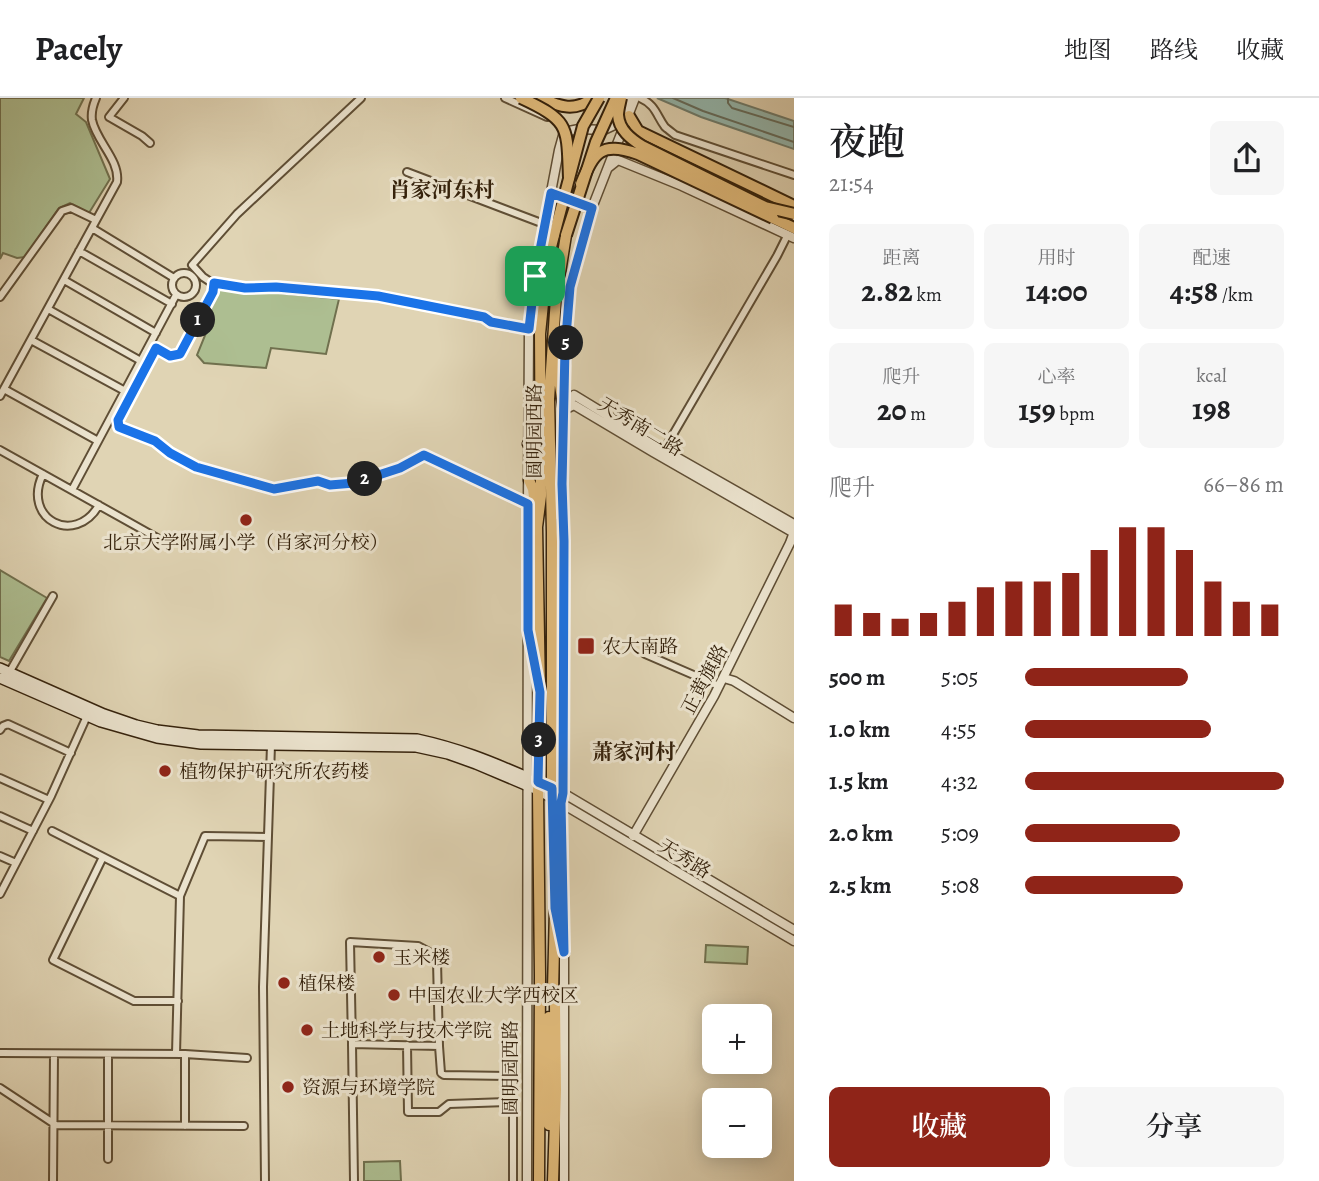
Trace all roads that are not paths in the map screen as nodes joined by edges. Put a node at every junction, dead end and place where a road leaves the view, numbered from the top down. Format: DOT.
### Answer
graph roads {
  1 [pos="96,98"];
  2 [pos="124,98"];
  3 [pos="361,98"];
  4 [pos="505,98"];
  5 [pos="521,98"];
  6 [pos="541,98"];
  7 [pos="593,98"];
  8 [pos="599,98"];
  9 [pos="618,98"];
  10 [pos="635,98"];
  11 [pos="629,116"];
  12 [pos="604,130"];
  13 [pos="564,132"];
  14 [pos="617,142"];
  15 [pos="150,143"];
  16 [pos="606,169"];
  17 [pos="407,172"];
  18 [pos="794,175"];
  19 [pos="569,178"];
  20 [pos="581,184"];
  21 [pos="551,193"];
  22 [pos="794,206"];
  23 [pos="592,208"];
  24 [pos="794,214"];
  25 [pos="773,218"];
  26 [pos="794,222"];
  27 [pos="94,224"];
  28 [pos="544,225"];
  29 [pos="792,234"];
  30 [pos="554,235"];
  31 [pos="566,235"];
  32 [pos="79,251"];
  33 [pos="192,265"];
  34 [pos="188,274"];
  35 [pos="174,278"];
  36 [pos="64,280"];
  37 [pos="214,283"];
  38 [pos="176,295"];
  39 [pos="0,297"];
  40 [pos="556,298"];
  41 [pos="172,304"];
  42 [pos="48,309"];
  43 [pos="529,329"];
  44 [pos="156,333"];
  45 [pos="31,340"];
  46 [pos="141,361"];
  47 [pos="540,372"];
  48 [pos="125,391"];
  49 [pos="2,393"];
  50 [pos="564,411"];
  51 [pos="98,441"];
  52 [pos="528,444"];
  53 [pos="0,450"];
  54 [pos="664,450"];
  55 [pos="43,474"];
  56 [pos="529,480"];
  57 [pos="562,484"];
  58 [pos="72,490"];
  59 [pos="528,504"];
  60 [pos="99,505"];
  61 [pos="794,524"];
  62 [pos="537,527"];
  63 [pos="552,532"];
  64 [pos="794,532"];
  65 [pos="161,540"];
  66 [pos="53,596"];
  67 [pos="528,630"];
  68 [pos="645,654"];
  69 [pos="5,671"];
  70 [pos="0,678"];
  71 [pos="721,682"];
  72 [pos="540,692"];
  73 [pos="87,716"];
  74 [pos="794,718"];
  75 [pos="0,730"];
  76 [pos="271,744"];
  77 [pos="71,753"];
  78 [pos="0,778"];
  79 [pos="533,784"];
  80 [pos="563,793"];
  81 [pos="555,796"];
  82 [pos="49,800"];
  83 [pos="0,816"];
  84 [pos="33,831"];
  85 [pos="52,831"];
  86 [pos="268,836"];
  87 [pos="633,836"];
  88 [pos="0,856"];
  89 [pos="103,857"];
  90 [pos="16,863"];
  91 [pos="0,894"];
  92 [pos="180,896"];
  93 [pos="555,908"];
  94 [pos="794,930"];
  95 [pos="794,941"];
  96 [pos="564,952"];
  97 [pos="178,1001"];
  98 [pos="352,1044"];
  99 [pos="407,1045"];
  100 [pos="439,1046"];
  101 [pos="0,1053"];
  102 [pos="54,1054"];
  103 [pos="108,1054"];
  104 [pos="176,1054"];
  105 [pos="185,1054"];
  106 [pos="247,1058"];
  107 [pos="0,1088"];
  108 [pos="510,1089"];
  109 [pos="527,1089"];
  110 [pos="53,1124"];
  111 [pos="108,1125"];
  112 [pos="185,1126"];
  113 [pos="244,1126"];
  114 [pos="108,1159"];
  115 [pos="53,1181"];
  116 [pos="265,1181"];
  117 [pos="354,1181"];
  118 [pos="513,1181"];
  119 [pos="527,1181"];
  120 [pos="539,1181"];
  121 [pos="553,1181"];
  122 [pos="564,1181"];
  1 -- 27 [label="street"];
  2 -- 15 [label="street"];
  3 -- 33 [label="street"];
  4 -- 13 [label="street"];
  5 -- 19 [label="highway, bridge"];
  6 -- 7 [label="highway"];
  8 -- 19 [label="highway, 圆明园西路, bridge"];
  9 -- 20 [label="highway, 圆明园西路, bridge"];
  9 -- 24 [label="highway, bridge"];
  10 -- 11 [label="street, 圆明园西路"];
  10 -- 12 [label="street"];
  10 -- 18 [label="street"];
  11 -- 14 [label="street, 圆明园西路"];
  11 -- 22 [label="highway"];
  12 -- 13 [label="street"];
  12 -- 14 [label="street"];
  13 -- 21 [label="street, 圆明园西路"];
  14 -- 16 [label="street, 圆明园西路"];
  16 -- 23 [label="street, 圆明园西路"];
  16 -- 29 [label="street"];
  17 -- 28 [label="street"];
  19 -- 30 [label="highway, 圆明园西路, bridge"];
  20 -- 25 [label="highway, bridge"];
  20 -- 31 [label="highway, 圆明园西路, bridge"];
  21 -- 23 [label="street"];
  21 -- 28 [label="street, 圆明园西路"];
  23 -- 50 [label="street, 圆明园西路"];
  25 -- 26 [label="highway"];
  25 -- 29 [label="highway"];
  27 -- 32 [label="street"];
  27 -- 35 [label="street"];
  27 -- 39 [label="street"];
  28 -- 43 [label="street, 圆明园西路"];
  29 -- 54 [label="street"];
  30 -- 47 [label="main road, 圆明园西路"];
  31 -- 40 [label="main road, 圆明园西路"];
  32 -- 36 [label="street"];
  32 -- 41 [label="street"];
  33 -- 34 [label="street"];
  33 -- 37 [label="street"];
  34 -- 35 [label="street"];
  34 -- 38 [label="street"];
  35 -- 38 [label="street"];
  36 -- 42 [label="street"];
  36 -- 44 [label="street"];
  37 -- 43 [label="street"];
  37 -- 59 [label="street"];
  38 -- 41 [label="street"];
  40 -- 50 [label="main road"];
  40 -- 63 [label="main road, 圆明园西路"];
  41 -- 44 [label="street"];
  42 -- 45 [label="street"];
  42 -- 46 [label="street"];
  43 -- 52 [label="street, 圆明园西路"];
  44 -- 46 [label="street"];
  45 -- 48 [label="street"];
  45 -- 49 [label="street"];
  46 -- 48 [label="street"];
  47 -- 52 [label="main road"];
  47 -- 62 [label="main road, 圆明园西路"];
  48 -- 51 [label="street"];
  49 -- 51 [label="street"];
  50 -- 54 [label="street, 天秀南二路"];
  50 -- 57 [label="street, 圆明园西路"];
  50 -- 64 [label="street, 天秀南二路"];
  51 -- 58 [label="street"];
  52 -- 56 [label="street, 圆明园西路"];
  53 -- 55 [label="street"];
  54 -- 61 [label="street, 天秀南二路"];
  55 -- 58 [label="street"];
  55 -- 60 [label="street"];
  56 -- 59 [label="street, 圆明园西路"];
  56 -- 62 [label="main road"];
  57 -- 63 [label="main road"];
  57 -- 80 [label="street, 圆明园西路"];
  58 -- 60 [label="street"];
  59 -- 67 [label="street, 圆明园西路"];
  60 -- 65 [label="street"];
  62 -- 72 [label="main road, 圆明园西路"];
  63 -- 81 [label="main road, 圆明园西路"];
  64 -- 71 [label="street, 正黄旗路"];
  66 -- 69 [label="street"];
  67 -- 72 [label="main road"];
  67 -- 79 [label="street, 圆明园西路"];
  68 -- 71 [label="street"];
  69 -- 79 [label="main road"];
  70 -- 73 [label="main road"];
  71 -- 74 [label="street"];
  71 -- 87 [label="street, 正黄旗路"];
  72 -- 79 [label="main road, 圆明园西路"];
  73 -- 76 [label="main road"];
  73 -- 77 [label="street"];
  75 -- 77 [label="street"];
  76 -- 79 [label="main road"];
  76 -- 86 [label="street"];
  77 -- 82 [label="street"];
  78 -- 82 [label="street"];
  79 -- 81 [label="street"];
  79 -- 109 [label="street, 圆明园西路"];
  79 -- 120 [label="main road, 圆明园西路"];
  80 -- 81 [label="street, 天秀路"];
  80 -- 87 [label="street, 天秀路"];
  81 -- 93 [label="main road, 圆明园西路"];
  81 -- 95 [label="street, 天秀路"];
  81 -- 96 [label="street, 圆明园西路"];
  82 -- 84 [label="street"];
  83 -- 84 [label="street"];
  84 -- 90 [label="street"];
  85 -- 89 [label="street"];
  86 -- 92 [label="street"];
  86 -- 116 [label="street"];
  87 -- 94 [label="street, 天秀路"];
  88 -- 90 [label="street"];
  89 -- 92 [label="street"];
  89 -- 97 [label="street"];
  90 -- 91 [label="street"];
  92 -- 97 [label="street"];
  93 -- 96 [label="main road"];
  93 -- 121 [label="main road, 圆明园西路"];
  96 -- 122 [label="street, 圆明园西路"];
  97 -- 104 [label="street"];
  98 -- 99 [label="street"];
  98 -- 100 [label="street"];
  98 -- 117 [label="street"];
  99 -- 100 [label="street"];
  99 -- 108 [label="street"];
  100 -- 108 [label="street"];
  101 -- 102 [label="street"];
  102 -- 103 [label="street"];
  102 -- 110 [label="street"];
  103 -- 104 [label="street"];
  103 -- 111 [label="street"];
  104 -- 105 [label="street"];
  105 -- 106 [label="street"];
  105 -- 112 [label="street"];
  107 -- 110 [label="street"];
  108 -- 109 [label="street"];
  108 -- 118 [label="street"];
  109 -- 119 [label="street, 圆明园西路"];
  110 -- 111 [label="street"];
  110 -- 115 [label="street"];
  111 -- 112 [label="street"];
  111 -- 114 [label="street"];
  112 -- 113 [label="street"];
}
